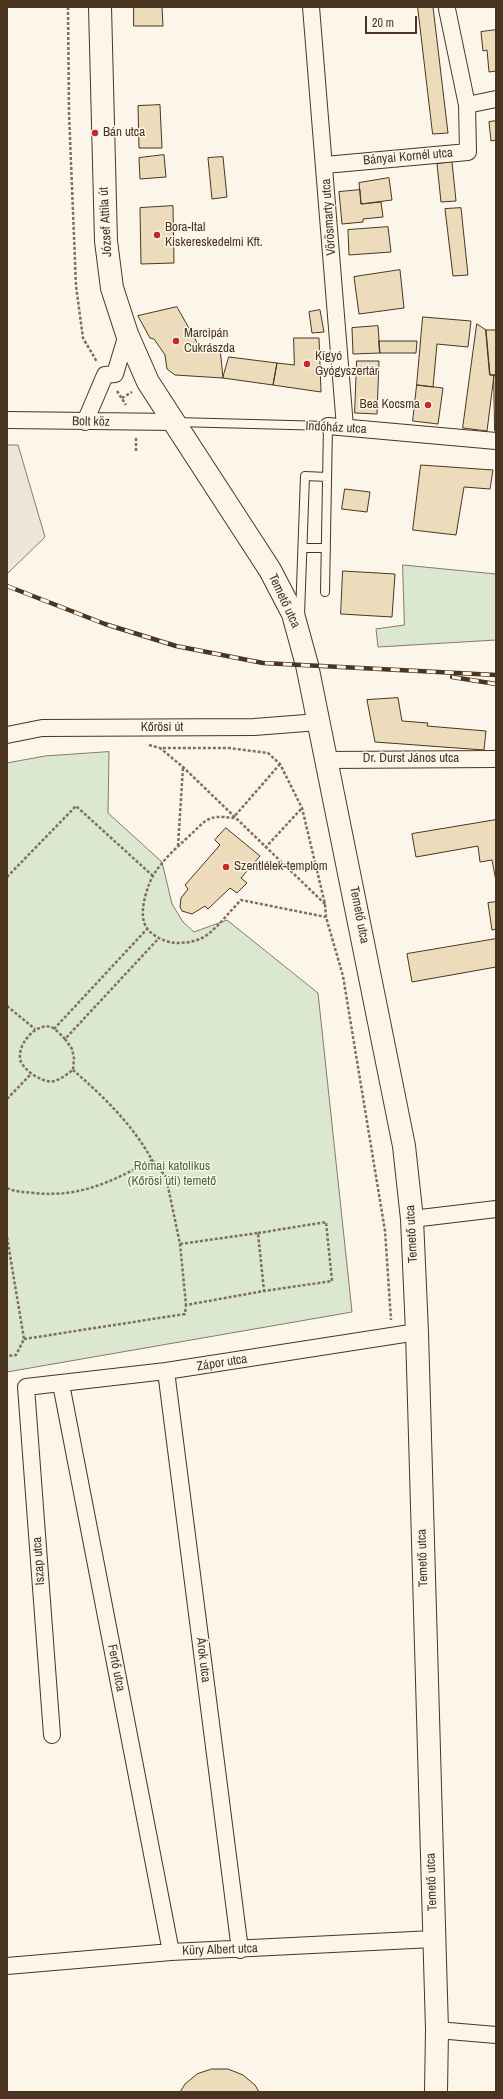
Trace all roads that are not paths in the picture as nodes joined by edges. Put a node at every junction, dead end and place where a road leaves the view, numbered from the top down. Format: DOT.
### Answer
graph roads {
  1 [pos="100,7"];
  2 [pos="311,7"];
  3 [pos="448,9"];
  4 [pos="496,99"];
  5 [pos="467,105"];
  6 [pos="325,165"];
  7 [pos="127,334"];
  8 [pos="7,420"];
  9 [pos="85,422"];
  10 [pos="175,422"];
  11 [pos="328,426"];
  12 [pos="345,427"];
  13 [pos="496,441"];
  14 [pos="327,477"];
  15 [pos="303,548"];
  16 [pos="326,548"];
  17 [pos="325,592"];
  18 [pos="299,632"];
  19 [pos="318,722"];
  20 [pos="7,735"];
  21 [pos="496,759"];
  22 [pos="327,760"];
  23 [pos="496,1209"];
  24 [pos="412,1219"];
  25 [pos="417,1332"];
  26 [pos="166,1371"];
  27 [pos="61,1384"];
  28 [pos="26,1387"];
  29 [pos="52,1735"];
  30 [pos="434,1939"];
  31 [pos="240,1950"];
  32 [pos="171,1952"];
  33 [pos="7,1966"];
  34 [pos="437,2030"];
  35 [pos="496,2035"];
  36 [pos="436,2092"];
  1 -- 7 [label="main road, József Attila út"];
  2 -- 6 [label="street, Vörösmarty utca"];
  3 -- 5 [label="street, Bányai Kornél utca"];
  4 -- 5 [label="street"];
  5 -- 6 [label="street, Bányai Kornél utca"];
  6 -- 12 [label="street, Vörösmarty utca"];
  7 -- 9 [label="street"];
  7 -- 10 [label="main road, József Attila út"];
  8 -- 9 [label="street, Bolt köz"];
  9 -- 10 [label="street, Bolt köz"];
  10 -- 11 [label="lane, Indóház utca"];
  10 -- 18 [label="main road, Temető utca"];
  11 -- 12 [label="street, Indóház utca"];
  11 -- 14 [label="lane"];
  12 -- 13 [label="street, Indóház utca"];
  14 -- 15 [label="lane"];
  14 -- 16 [label="lane"];
  15 -- 16 [label="lane"];
  15 -- 18 [label="lane"];
  16 -- 17 [label="lane"];
  18 -- 19 [label="main road, Temető utca"];
  19 -- 20 [label="street, Kőrösi út"];
  19 -- 22 [label="main road, Temető utca"];
  21 -- 22 [label="street, Dr. Durst János utca"];
  22 -- 24 [label="main road, Temető utca"];
  23 -- 24 [label="street"];
  24 -- 25 [label="main road, Temető utca"];
  25 -- 26 [label="street, Zápor utca"];
  25 -- 30 [label="main road, Temető utca"];
  26 -- 27 [label="street, Zápor utca"];
  26 -- 31 [label="street, Árok utca"];
  27 -- 28 [label="street, Zápor utca"];
  27 -- 32 [label="street, Fertő utca"];
  28 -- 29 [label="street, Iszap utca"];
  30 -- 31 [label="street, Küry Albert utca"];
  30 -- 34 [label="main road, Temető utca"];
  31 -- 32 [label="street, Küry Albert utca"];
  32 -- 33 [label="street, Küry Albert utca"];
  34 -- 35 [label="street"];
  34 -- 36 [label="main road, Temető utca"];
}
